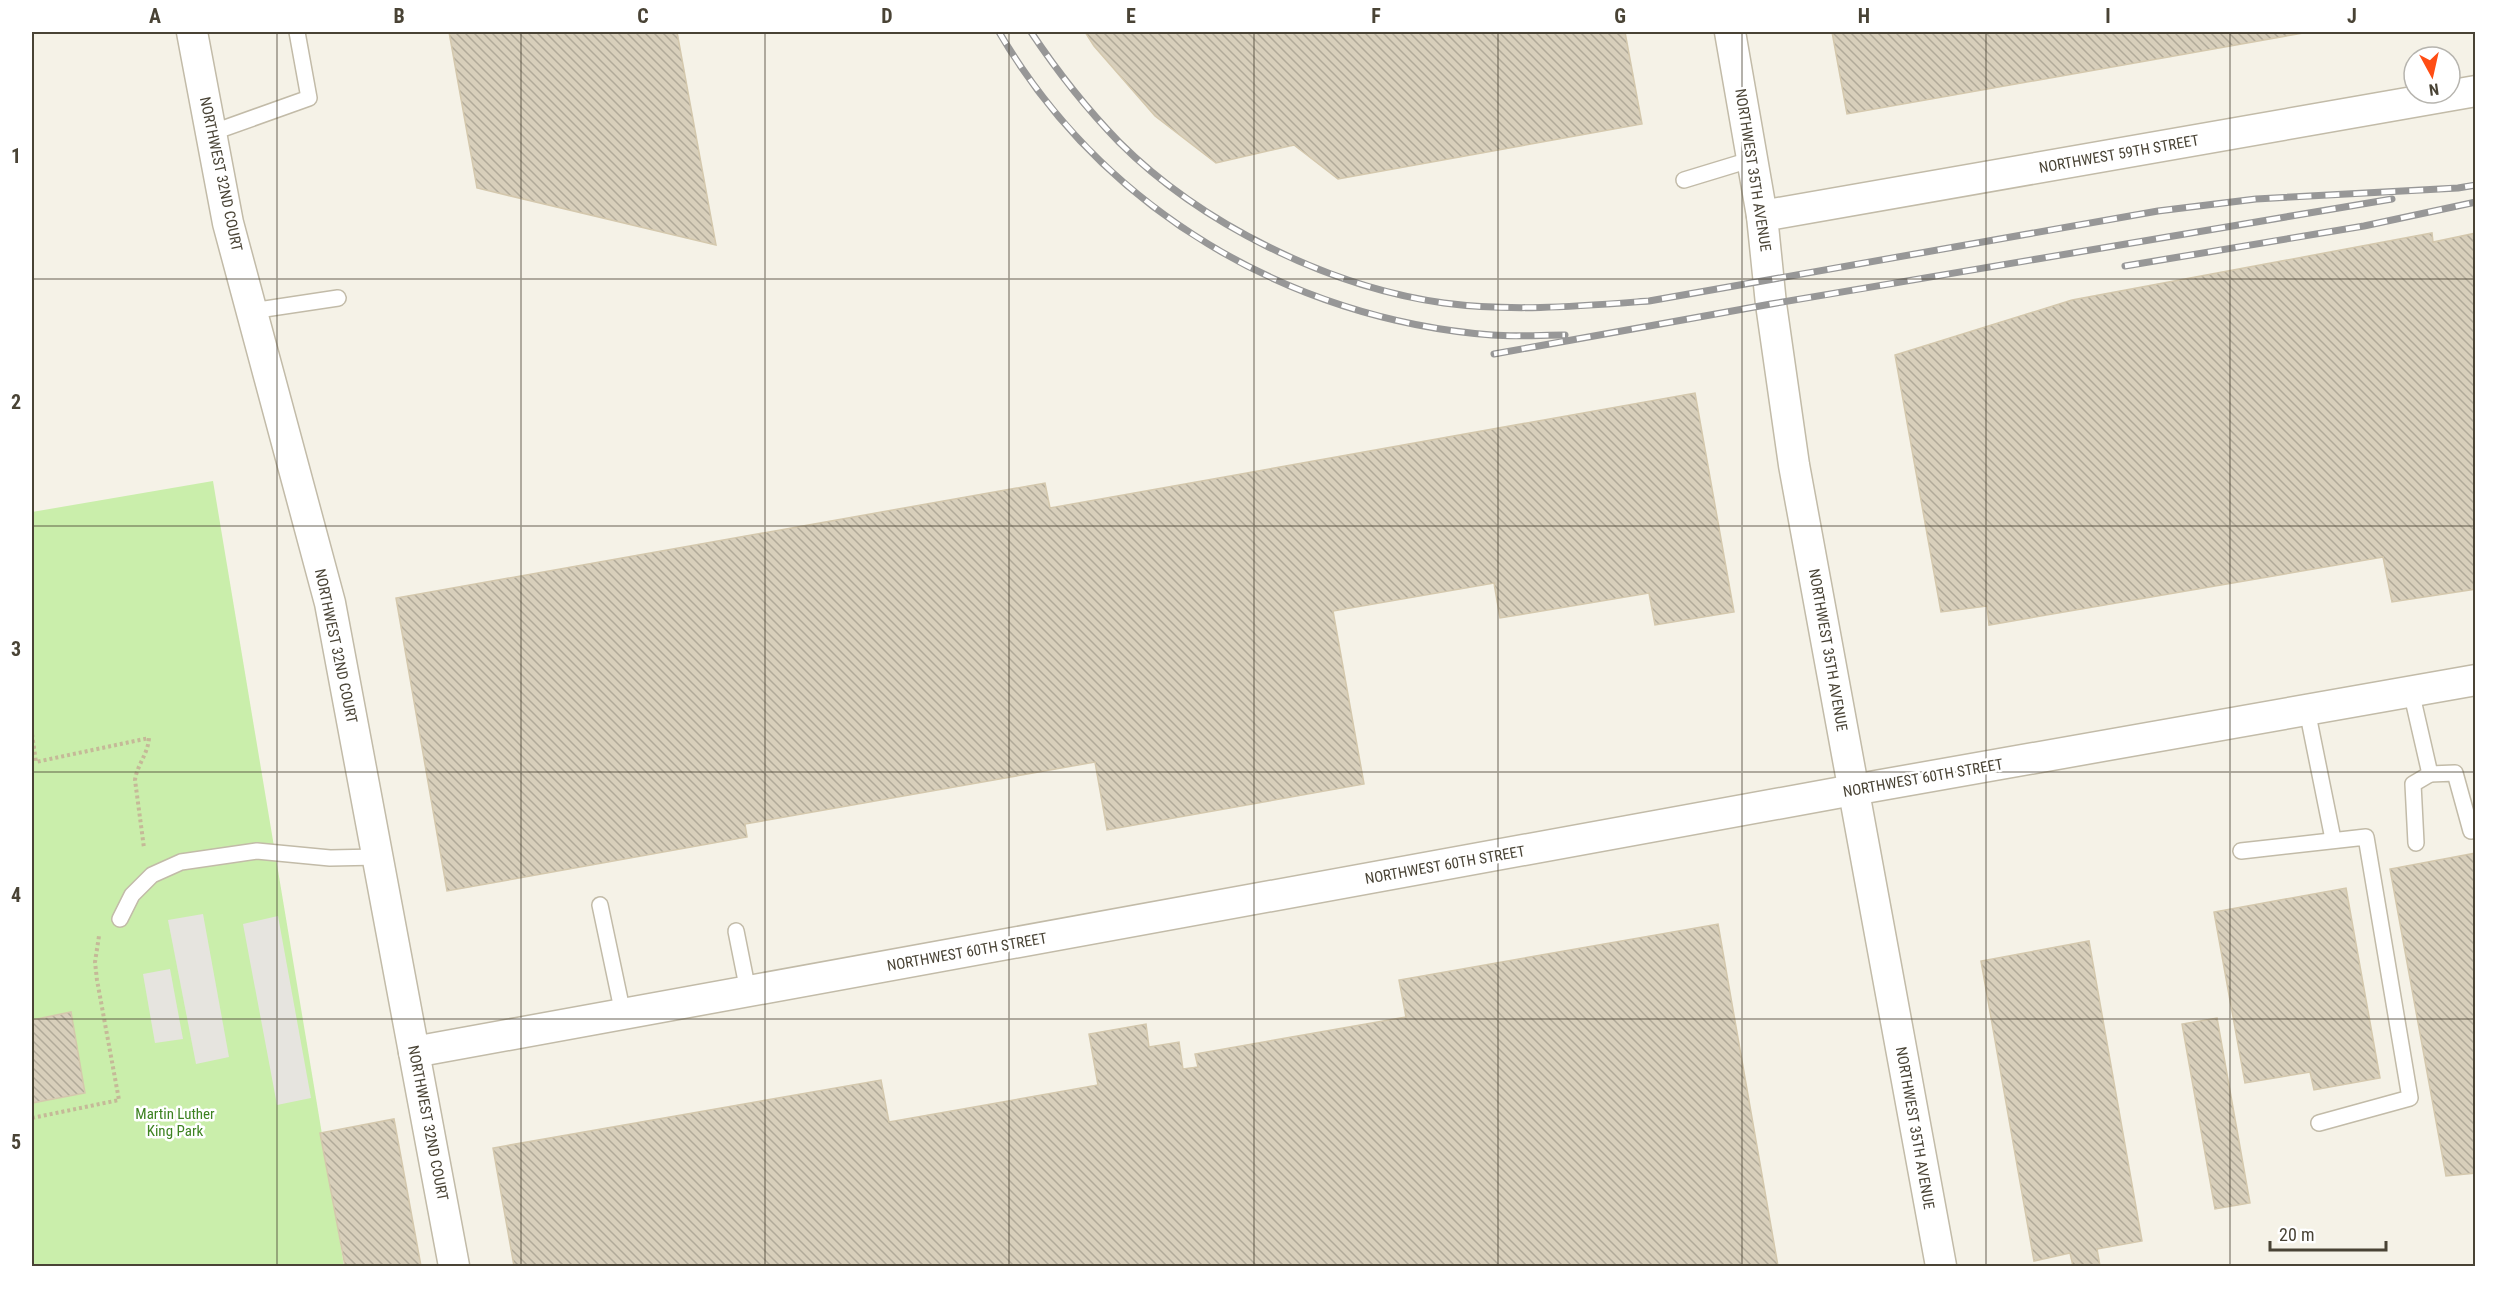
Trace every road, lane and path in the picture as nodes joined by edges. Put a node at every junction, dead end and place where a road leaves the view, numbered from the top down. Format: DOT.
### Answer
graph roads {
  1 [pos="192,32"];
  2 [pos="297,32"];
  3 [pos="1730,32"];
  4 [pos="2475,91"];
  5 [pos="211,134"];
  6 [pos="1753,159"];
  7 [pos="1684,180"];
  8 [pos="1762,216"];
  9 [pos="338,298"];
  10 [pos="252,311"];
  11 [pos="2475,680"];
  12 [pos="2411,691"];
  13 [pos="2307,710"];
  14 [pos="2430,774"];
  15 [pos="1853,790"];
  16 [pos="2471,831"];
  17 [pos="2333,839"];
  18 [pos="2416,843"];
  19 [pos="2241,851"];
  20 [pos="378,857"];
  21 [pos="600,905"];
  22 [pos="120,918"];
  23 [pos="736,931"];
  24 [pos="748,991"];
  25 [pos="623,1014"];
  26 [pos="414,1052"];
  27 [pos="2319,1123"];
  28 [pos="454,1266"];
  29 [pos="1941,1266"];
  1 -- 5 [label="street, NORTHWEST 32ND COURT"];
  2 -- 5 [label="lane"];
  3 -- 6 [label="street, NORTHWEST 35TH AVENUE"];
  4 -- 8 [label="street, NORTHWEST 59TH STREET"];
  5 -- 10 [label="street, NORTHWEST 32ND COURT"];
  6 -- 7 [label="lane"];
  6 -- 8 [label="street, NORTHWEST 35TH AVENUE"];
  8 -- 15 [label="street, NORTHWEST 35TH AVENUE"];
  9 -- 10 [label="lane"];
  10 -- 20 [label="street, NORTHWEST 32ND COURT"];
  11 -- 12 [label="street, NORTHWEST 60TH STREET"];
  12 -- 13 [label="street, NORTHWEST 60TH STREET"];
  12 -- 14 [label="lane"];
  13 -- 15 [label="street, NORTHWEST 60TH STREET"];
  13 -- 17 [label="lane"];
  14 -- 16 [label="lane"];
  14 -- 18 [label="lane"];
  15 -- 24 [label="street, NORTHWEST 60TH STREET"];
  15 -- 29 [label="street, NORTHWEST 35TH AVENUE"];
  17 -- 19 [label="lane"];
  17 -- 27 [label="lane"];
  20 -- 22 [label="lane"];
  20 -- 26 [label="street, NORTHWEST 32ND COURT"];
  21 -- 25 [label="lane"];
  23 -- 24 [label="lane"];
  24 -- 25 [label="street, NORTHWEST 60TH STREET"];
  25 -- 26 [label="street, NORTHWEST 60TH STREET"];
  26 -- 28 [label="street, NORTHWEST 32ND COURT"];
}
